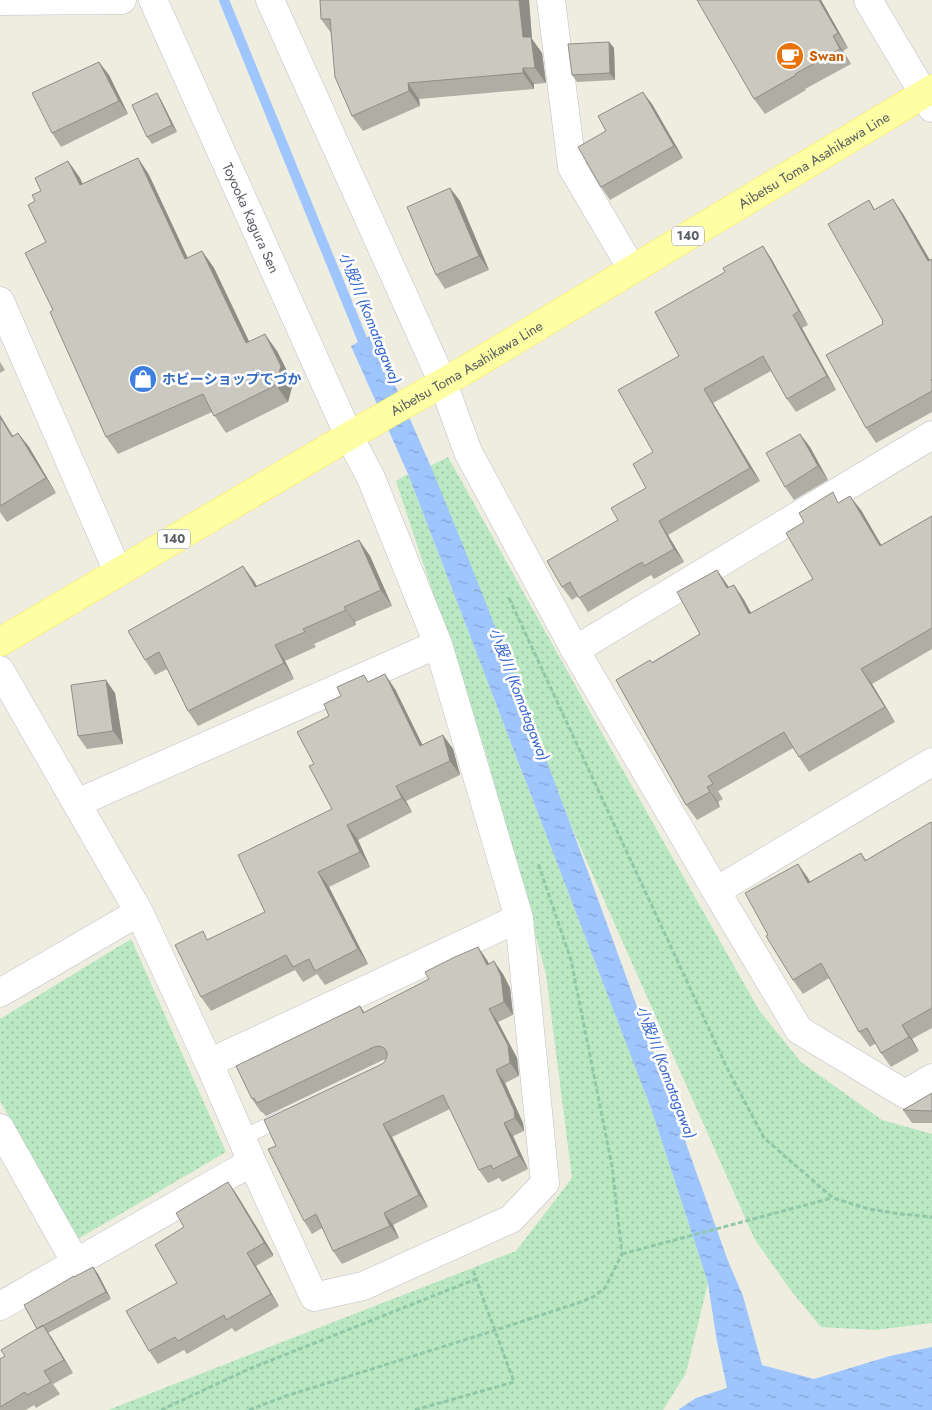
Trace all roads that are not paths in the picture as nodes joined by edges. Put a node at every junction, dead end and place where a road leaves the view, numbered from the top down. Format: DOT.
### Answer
graph roads {
  1 [pos="122,0"];
  2 [pos="154,0"];
  3 [pos="270,0"];
  4 [pos="551,0"];
  5 [pos="868,0"];
  6 [pos="0,1"];
  7 [pos="929,97"];
  8 [pos="632,270"];
  9 [pos="0,301"];
  10 [pos="433,389"];
  11 [pos="358,430"];
  12 [pos="932,436"];
  13 [pos="118,572"];
  14 [pos="0,642"];
  15 [pos="438,644"];
  16 [pos="575,650"];
  17 [pos="0,670"];
  18 [pos="932,762"];
  19 [pos="77,803"];
  20 [pos="716,891"];
  21 [pos="139,912"];
  22 [pos="519,918"];
  23 [pos="0,993"];
  24 [pos="209,1063"];
  25 [pos="932,1078"];
  26 [pos="302,1109"];
  27 [pos="0,1128"];
  28 [pos="247,1150"];
  29 [pos="76,1263"];
  30 [pos="0,1306"];
  1 -- 6 [label="street"];
  2 -- 11 [label="street, Toyooka Kagura Sen"];
  3 -- 10 [label="street"];
  4 -- 8 [label="street"];
  5 -- 7 [label="street"];
  7 -- 8 [label="main road, Aibetsu Toma Asahikawa Line / 140"];
  8 -- 10 [label="main road, Aibetsu Toma Asahikawa Line / 140"];
  9 -- 13 [label="street"];
  10 -- 11 [label="main road, Aibetsu Toma Asahikawa Line / 140"];
  10 -- 16 [label="street"];
  11 -- 13 [label="main road, Aibetsu Toma Asahikawa Line / 140"];
  11 -- 15 [label="street, Toyooka Kagura Sen"];
  12 -- 16 [label="street"];
  13 -- 14 [label="main road, Aibetsu Toma Asahikawa Line / 140"];
  15 -- 19 [label="street"];
  15 -- 22 [label="street, Toyooka Kagura Sen"];
  16 -- 20 [label="street"];
  17 -- 19 [label="street"];
  18 -- 20 [label="street"];
  19 -- 21 [label="street"];
  20 -- 25 [label="street"];
  21 -- 23 [label="street"];
  21 -- 24 [label="street"];
  22 -- 24 [label="street"];
  22 -- 28 [label="street, Toyooka Kagura Sen"];
  24 -- 28 [label="street"];
  26 -- 28 [label="lane"];
  27 -- 29 [label="street"];
  28 -- 29 [label="street"];
  29 -- 30 [label="street"];
}
